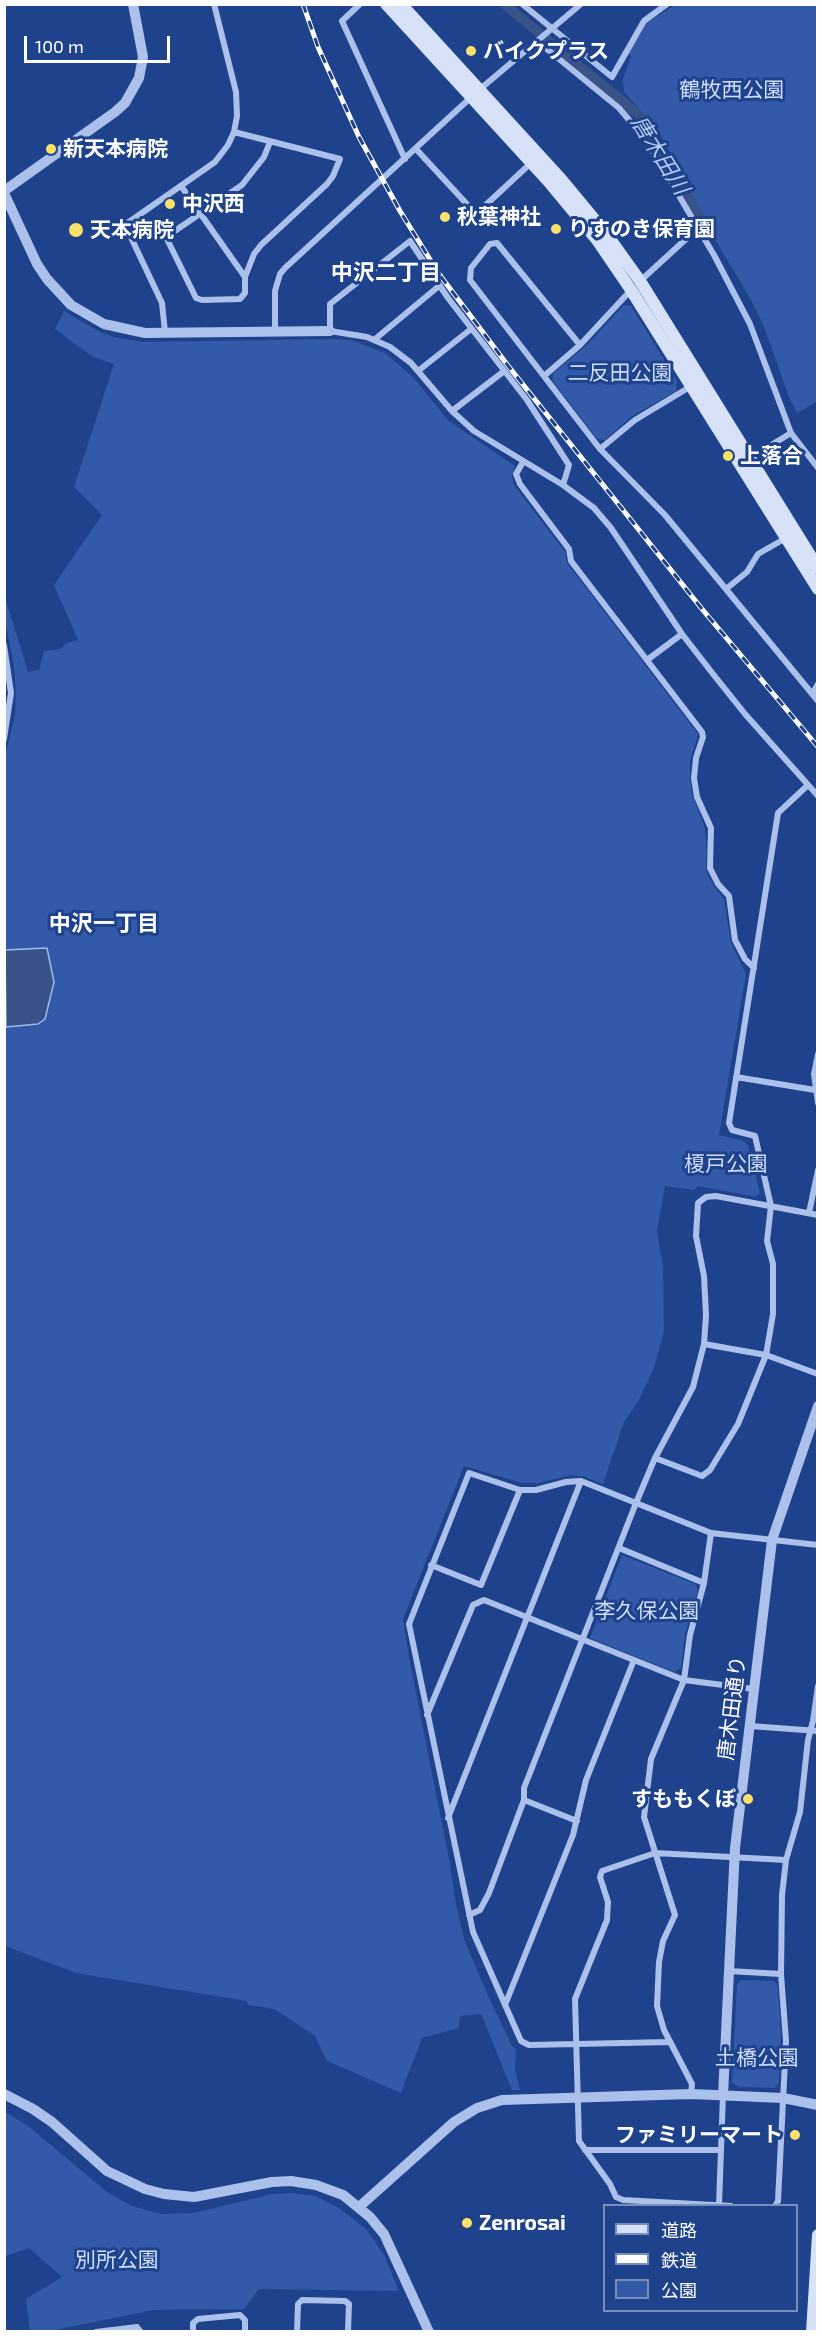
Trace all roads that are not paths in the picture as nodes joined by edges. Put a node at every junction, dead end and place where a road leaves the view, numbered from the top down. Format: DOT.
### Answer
graph roads {
  1 [pos="133,4"];
  2 [pos="214,4"];
  3 [pos="360,4"];
  4 [pos="386,4"];
  5 [pos="401,4"];
  6 [pos="522,4"];
  7 [pos="581,4"];
  8 [pos="667,4"];
  9 [pos="550,30"];
  10 [pos="538,40"];
  11 [pos="475,94"];
  12 [pos="234,132"];
  13 [pos="270,142"];
  14 [pos="416,149"];
  15 [pos="405,159"];
  16 [pos="531,163"];
  17 [pos="181,186"];
  18 [pos="4,192"];
  19 [pos="199,213"];
  20 [pos="698,228"];
  21 [pos="245,277"];
  22 [pos="439,286"];
  23 [pos="636,286"];
  24 [pos="471,329"];
  25 [pos="275,331"];
  26 [pos="330,331"];
  27 [pos="165,332"];
  28 [pos="374,340"];
  29 [pos="580,345"];
  30 [pos="418,371"];
  31 [pos="504,372"];
  32 [pos="544,376"];
  33 [pos="696,384"];
  34 [pos="452,411"];
  35 [pos="791,433"];
  36 [pos="600,449"];
  37 [pos="750,459"];
  38 [pos="523,462"];
  39 [pos="818,468"];
  40 [pos="563,485"];
  41 [pos="786,538"];
  42 [pos="818,568"];
  43 [pos="726,589"];
  44 [pos="818,589"];
  45 [pos="682,634"];
  46 [pos="4,645"];
  47 [pos="647,660"];
  48 [pos="818,684"];
  49 [pos="812,694"];
  50 [pos="818,701"];
  51 [pos="4,739"];
  52 [pos="808,785"];
  53 [pos="818,796"];
  54 [pos="754,968"];
  55 [pos="818,1054"];
  56 [pos="736,1077"];
  57 [pos="815,1090"];
  58 [pos="818,1103"];
  59 [pos="818,1170"];
  60 [pos="771,1206"];
  61 [pos="809,1213"];
  62 [pos="818,1215"];
  63 [pos="704,1344"];
  64 [pos="766,1355"];
  65 [pos="818,1374"];
  66 [pos="818,1406"];
  67 [pos="655,1458"];
  68 [pos="582,1481"];
  69 [pos="520,1490"];
  70 [pos="636,1503"];
  71 [pos="711,1533"];
  72 [pos="772,1540"];
  73 [pos="818,1545"];
  74 [pos="619,1548"];
  75 [pos="431,1565"];
  76 [pos="704,1583"];
  77 [pos="527,1616"];
  78 [pos="583,1639"];
  79 [pos="634,1660"];
  80 [pos="684,1680"];
  81 [pos="818,1686"];
  82 [pos="754,1689"];
  83 [pos="426,1715"];
  84 [pos="750,1726"];
  85 [pos="814,1731"];
  86 [pos="525,1800"];
  87 [pos="448,1819"];
  88 [pos="577,1821"];
  89 [pos="655,1853"];
  90 [pos="735,1858"];
  91 [pos="786,1860"];
  92 [pos="469,1915"];
  93 [pos="729,1971"];
  94 [pos="781,1974"];
  95 [pos="504,2006"];
  96 [pos="670,2042"];
  97 [pos="576,2044"];
  98 [pos="4,2094"];
  99 [pos="692,2094"];
  100 [pos="723,2095"];
  101 [pos="578,2096"];
  102 [pos="783,2098"];
  103 [pos="818,2105"];
  104 [pos="585,2150"];
  105 [pos="720,2150"];
  106 [pos="699,2204"];
  107 [pos="719,2204"];
  108 [pos="776,2204"];
  109 [pos="359,2207"];
  110 [pos="818,2235"];
  111 [pos="96,2331"];
  112 [pos="141,2331"];
  113 [pos="193,2331"];
  114 [pos="245,2331"];
  115 [pos="297,2331"];
  116 [pos="348,2331"];
  117 [pos="429,2331"];
  118 [pos="812,2331"];
  1 -- 18 [label="street"];
  2 -- 12 [label="street"];
  3 -- 15 [label="street"];
  4 -- 11 [label="main road"];
  5 -- 11 [label="main road"];
  6 -- 9 [label="street"];
  7 -- 9 [label="street"];
  8 -- 9 [label="street"];
  9 -- 10 [label="street"];
  10 -- 11 [label="street"];
  10 -- 20 [label="street"];
  11 -- 14 [label="street"];
  11 -- 16 [label="main road"];
  11 -- 23 [label="main road"];
  12 -- 13 [label="street"];
  12 -- 17 [label="street"];
  13 -- 19 [label="street"];
  13 -- 21 [label="street"];
  14 -- 15 [label="street"];
  14 -- 16 [label="street"];
  15 -- 25 [label="street"];
  16 -- 23 [label="main road"];
  17 -- 19 [label="street"];
  17 -- 27 [label="street"];
  18 -- 27 [label="street"];
  19 -- 21 [label="street"];
  19 -- 21 [label="street"];
  20 -- 23 [label="street"];
  20 -- 35 [label="street"];
  22 -- 24 [label="street"];
  22 -- 26 [label="street"];
  22 -- 28 [label="street"];
  23 -- 29 [label="street"];
  23 -- 33 [label="main road"];
  24 -- 30 [label="street"];
  24 -- 31 [label="street"];
  25 -- 26 [label="street"];
  25 -- 27 [label="street"];
  26 -- 28 [label="street"];
  28 -- 30 [label="street"];
  29 -- 32 [label="street"];
  29 -- 32 [label="street"];
  30 -- 34 [label="street"];
  31 -- 34 [label="street"];
  31 -- 40 [label="street"];
  32 -- 36 [label="street"];
  33 -- 36 [label="street"];
  33 -- 37 [label="main road"];
  33 -- 41 [label="main road"];
  34 -- 38 [label="street"];
  35 -- 37 [label="street"];
  35 -- 39 [label="street"];
  36 -- 43 [label="street"];
  37 -- 42 [label="main road"];
  38 -- 40 [label="street"];
  38 -- 47 [label="street"];
  40 -- 45 [label="street"];
  41 -- 43 [label="street"];
  41 -- 44 [label="main road"];
  43 -- 49 [label="street"];
  45 -- 47 [label="street"];
  45 -- 52 [label="street"];
  46 -- 51 [label="street"];
  47 -- 54 [label="street"];
  48 -- 49 [label="street"];
  49 -- 50 [label="street"];
  52 -- 53 [label="street"];
  52 -- 54 [label="street"];
  54 -- 56 [label="street"];
  55 -- 57 [label="street"];
  56 -- 57 [label="street"];
  56 -- 60 [label="street"];
  57 -- 58 [label="street"];
  59 -- 61 [label="street"];
  60 -- 61 [label="street"];
  60 -- 63 [label="street"];
  60 -- 64 [label="street"];
  61 -- 62 [label="street"];
  63 -- 64 [label="street"];
  63 -- 67 [label="street"];
  64 -- 65 [label="street"];
  64 -- 67 [label="street"];
  66 -- 72 [label="street, 唐木田通り"];
  67 -- 70 [label="street"];
  68 -- 69 [label="street"];
  68 -- 70 [label="street"];
  68 -- 77 [label="street"];
  69 -- 75 [label="street"];
  69 -- 75 [label="street"];
  70 -- 71 [label="street"];
  70 -- 74 [label="street"];
  71 -- 72 [label="street"];
  71 -- 76 [label="street"];
  72 -- 73 [label="street"];
  72 -- 82 [label="street, 唐木田通り"];
  74 -- 76 [label="street"];
  74 -- 78 [label="street"];
  75 -- 83 [label="street"];
  76 -- 80 [label="street"];
  77 -- 78 [label="street"];
  77 -- 83 [label="street"];
  77 -- 87 [label="street"];
  78 -- 79 [label="street"];
  78 -- 86 [label="street"];
  79 -- 80 [label="street"];
  79 -- 88 [label="street"];
  80 -- 82 [label="street"];
  80 -- 89 [label="street"];
  81 -- 85 [label="street"];
  82 -- 84 [label="street, 唐木田通り"];
  83 -- 87 [label="street"];
  84 -- 85 [label="street"];
  84 -- 90 [label="street, 唐木田通り"];
  85 -- 91 [label="street"];
  86 -- 88 [label="street"];
  86 -- 92 [label="street"];
  87 -- 92 [label="street"];
  88 -- 95 [label="street"];
  89 -- 90 [label="street"];
  89 -- 96 [label="street"];
  89 -- 97 [label="street"];
  90 -- 91 [label="street"];
  90 -- 93 [label="street, 唐木田通り"];
  91 -- 94 [label="street"];
  92 -- 95 [label="street"];
  93 -- 94 [label="street"];
  93 -- 100 [label="street, 唐木田通り"];
  94 -- 102 [label="street"];
  95 -- 97 [label="street"];
  96 -- 97 [label="street"];
  96 -- 99 [label="street"];
  97 -- 101 [label="street"];
  98 -- 109 [label="street"];
  99 -- 100 [label="street"];
  99 -- 101 [label="street"];
  100 -- 102 [label="street"];
  100 -- 105 [label="street"];
  101 -- 104 [label="street"];
  101 -- 109 [label="street"];
  102 -- 103 [label="street"];
  102 -- 108 [label="street"];
  104 -- 105 [label="street"];
  104 -- 106 [label="street"];
  105 -- 107 [label="street"];
  109 -- 117 [label="street"];
  110 -- 118 [label="main road"];
  111 -- 112 [label="street"];
  113 -- 114 [label="street"];
  115 -- 116 [label="street"];
}
